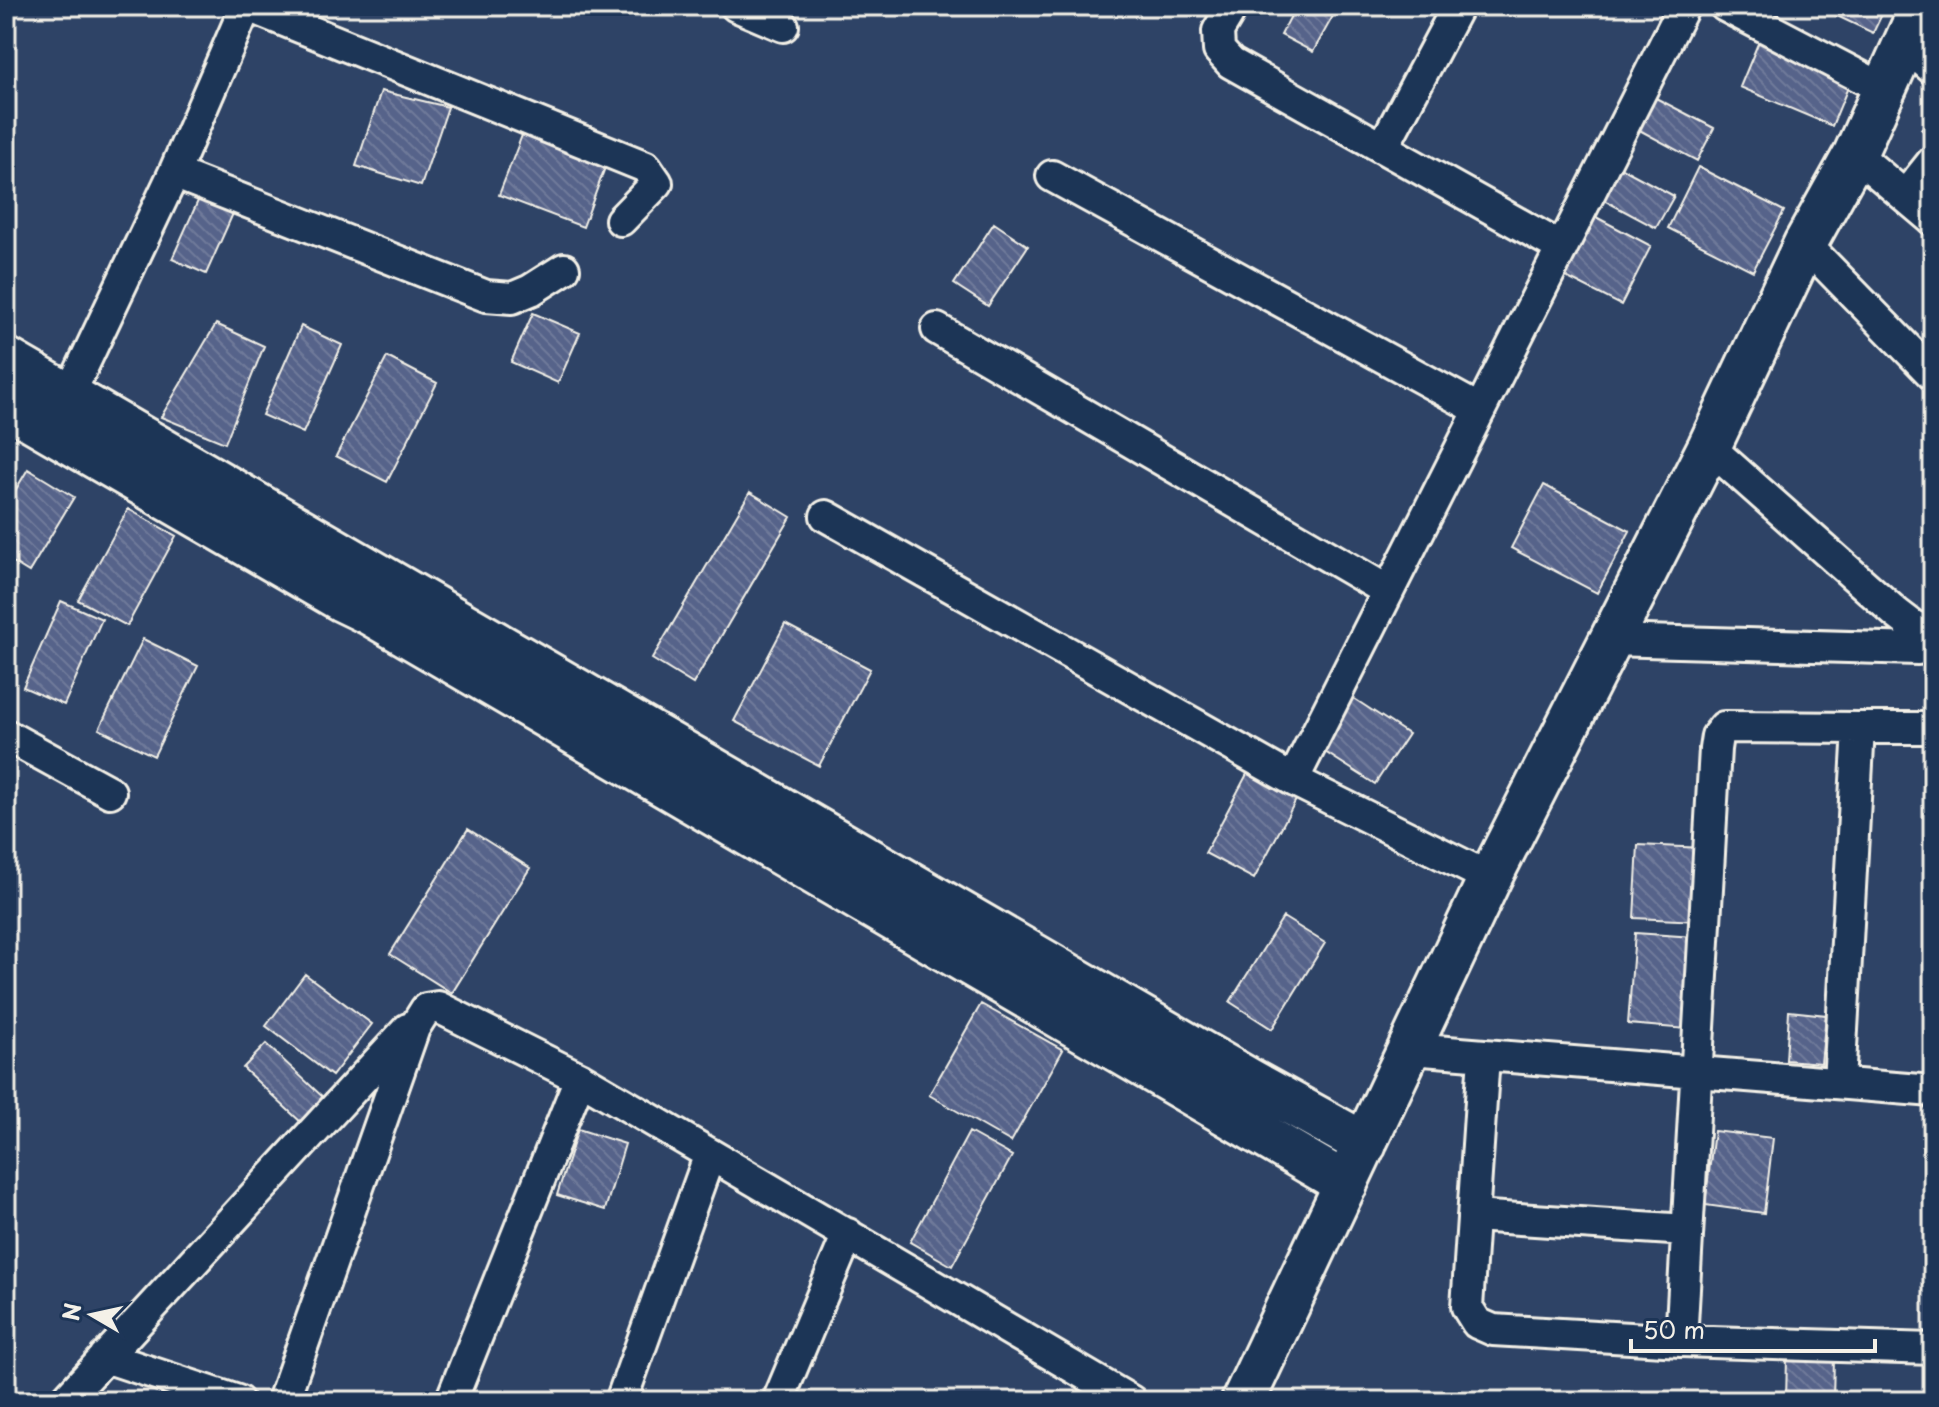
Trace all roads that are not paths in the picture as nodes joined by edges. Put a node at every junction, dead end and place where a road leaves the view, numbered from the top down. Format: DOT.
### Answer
graph roads {
  1 [pos="247,6"];
  2 [pos="736,6"];
  3 [pos="1233,6"];
  4 [pos="1458,6"];
  5 [pos="1684,6"];
  6 [pos="1725,6"];
  7 [pos="1922,6"];
  8 [pos="783,26"];
  9 [pos="1919,56"];
  10 [pos="1884,89"];
  11 [pos="1383,147"];
  12 [pos="1855,154"];
  13 [pos="1933,161"];
  14 [pos="174,173"];
  15 [pos="1052,176"];
  16 [pos="1905,196"];
  17 [pos="621,220"];
  18 [pos="1933,220"];
  19 [pos="1805,244"];
  20 [pos="1562,248"];
  21 [pos="564,269"];
  22 [pos="937,329"];
  23 [pos="6,359"];
  24 [pos="1933,375"];
  25 [pos="69,395"];
  26 [pos="6,405"];
  27 [pos="1480,410"];
  28 [pos="1709,447"];
  29 [pos="826,516"];
  30 [pos="369,591"];
  31 [pos="1388,591"];
  32 [pos="1933,634"];
  33 [pos="1611,640"];
  34 [pos="1933,641"];
  35 [pos="1859,728"];
  36 [pos="1933,728"];
  37 [pos="6,735"];
  38 [pos="1293,780"];
  39 [pos="110,792"];
  40 [pos="1490,878"];
  41 [pos="420,1016"];
  42 [pos="1411,1049"];
  43 [pos="1484,1056"];
  44 [pos="1697,1073"];
  45 [pos="580,1078"];
  46 [pos="1839,1083"];
  47 [pos="1933,1091"];
  48 [pos="1365,1144"];
  49 [pos="710,1154"];
  50 [pos="1346,1184"];
  51 [pos="1473,1216"];
  52 [pos="1687,1230"];
  53 [pos="848,1234"];
  54 [pos="1681,1341"];
  55 [pos="1933,1349"];
  56 [pos="105,1357"];
  57 [pos="65,1401"];
  58 [pos="238,1401"];
  59 [pos="283,1401"];
  60 [pos="451,1401"];
  61 [pos="621,1401"];
  62 [pos="778,1401"];
  63 [pos="1131,1401"];
  64 [pos="1243,1401"];
  1 -- 14 [label="street"];
  1 -- 17 [label="street"];
  2 -- 8 [label="street"];
  3 -- 11 [label="street"];
  4 -- 11 [label="street"];
  5 -- 20 [label="street"];
  6 -- 10 [label="street"];
  7 -- 9 [label="street"];
  9 -- 10 [label="street"];
  10 -- 12 [label="street"];
  11 -- 20 [label="street"];
  12 -- 16 [label="street"];
  12 -- 19 [label="street"];
  13 -- 16 [label="street"];
  14 -- 21 [label="street"];
  14 -- 25 [label="street"];
  15 -- 27 [label="street"];
  16 -- 18 [label="street"];
  19 -- 24 [label="street"];
  19 -- 28 [label="street"];
  20 -- 27 [label="street"];
  22 -- 31 [label="street"];
  23 -- 25 [label="street"];
  25 -- 30 [label="street"];
  26 -- 30 [label="street"];
  27 -- 31 [label="street"];
  28 -- 32 [label="street"];
  28 -- 33 [label="street"];
  29 -- 38 [label="street"];
  30 -- 48 [label="street"];
  30 -- 50 [label="street"];
  31 -- 38 [label="street"];
  33 -- 34 [label="street"];
  33 -- 40 [label="street"];
  35 -- 36 [label="street"];
  35 -- 44 [label="street"];
  35 -- 46 [label="street"];
  37 -- 39 [label="street"];
  38 -- 40 [label="street"];
  40 -- 42 [label="street"];
  41 -- 45 [label="street"];
  41 -- 56 [label="street"];
  41 -- 59 [label="street"];
  42 -- 43 [label="street"];
  42 -- 48 [label="street"];
  43 -- 44 [label="street"];
  43 -- 51 [label="street"];
  44 -- 46 [label="street"];
  44 -- 52 [label="street"];
  45 -- 49 [label="street"];
  45 -- 60 [label="street"];
  46 -- 47 [label="street"];
  48 -- 50 [label="street"];
  49 -- 53 [label="street"];
  49 -- 61 [label="street"];
  50 -- 64 [label="street"];
  51 -- 52 [label="street"];
  51 -- 54 [label="street"];
  52 -- 54 [label="street"];
  53 -- 62 [label="street"];
  53 -- 63 [label="street"];
  54 -- 55 [label="street"];
  56 -- 57 [label="street"];
  56 -- 58 [label="street"];
}
